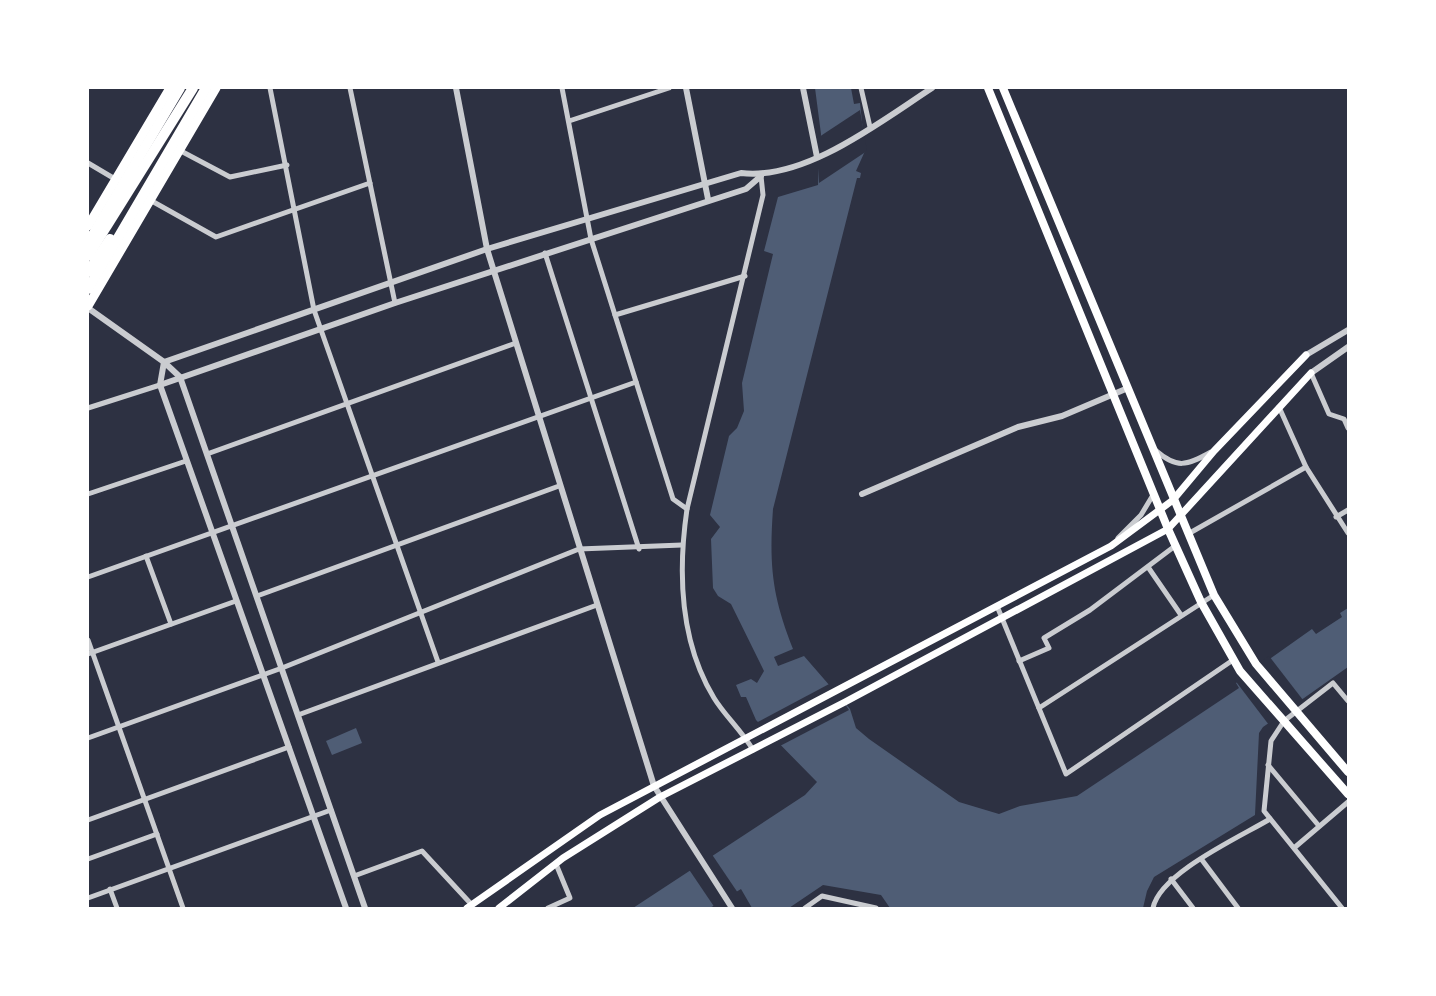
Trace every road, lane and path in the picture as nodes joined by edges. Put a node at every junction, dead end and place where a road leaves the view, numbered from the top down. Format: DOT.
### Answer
graph roads {
  1 [pos="170,88"];
  2 [pos="180,88"];
  3 [pos="193,88"];
  4 [pos="206,88"];
  5 [pos="216,88"];
  6 [pos="270,88"];
  7 [pos="350,88"];
  8 [pos="456,88"];
  9 [pos="562,88"];
  10 [pos="668,88"];
  11 [pos="686,88"];
  12 [pos="803,88"];
  13 [pos="861,88"];
  14 [pos="915,88"];
  15 [pos="933,88"];
  16 [pos="988,88"];
  17 [pos="1003,88"];
  18 [pos="919,96"];
  19 [pos="569,121"];
  20 [pos="867,129"];
  21 [pos="179,150"];
  22 [pos="818,156"];
  23 [pos="88,163"];
  24 [pos="287,165"];
  25 [pos="761,176"];
  26 [pos="115,179"];
  27 [pos="370,183"];
  28 [pos="705,185"];
  29 [pos="147,187"];
  30 [pos="708,199"];
  31 [pos="150,200"];
  32 [pos="295,210"];
  33 [pos="587,218"];
  34 [pos="88,226"];
  35 [pos="591,239"];
  36 [pos="88,243"];
  37 [pos="487,249"];
  38 [pos="545,253"];
  39 [pos="88,256"];
  40 [pos="493,270"];
  41 [pos="88,272"];
  42 [pos="745,276"];
  43 [pos="389,283"];
  44 [pos="88,289"];
  45 [pos="395,303"];
  46 [pos="88,307"];
  47 [pos="314,310"];
  48 [pos="615,315"];
  49 [pos="320,329"];
  50 [pos="1349,330"];
  51 [pos="516,343"];
  52 [pos="1349,347"];
  53 [pos="1306,355"];
  54 [pos="164,362"];
  55 [pos="1311,373"];
  56 [pos="180,377"];
  57 [pos="636,382"];
  58 [pos="160,385"];
  59 [pos="1128,388"];
  60 [pos="1114,394"];
  61 [pos="592,397"];
  62 [pos="346,402"];
  63 [pos="1279,407"];
  64 [pos="88,408"];
  65 [pos="538,416"];
  66 [pos="1349,428"];
  67 [pos="1154,450"];
  68 [pos="1214,451"];
  69 [pos="207,454"];
  70 [pos="186,461"];
  71 [pos="1306,467"];
  72 [pos="373,475"];
  73 [pos="559,486"];
  74 [pos="1155,492"];
  75 [pos="862,494"];
  76 [pos="88,495"];
  77 [pos="1173,500"];
  78 [pos="687,509"];
  79 [pos="1349,510"];
  80 [pos="1161,511"];
  81 [pos="1336,517"];
  82 [pos="1180,518"];
  83 [pos="232,525"];
  84 [pos="1168,529"];
  85 [pos="211,532"];
  86 [pos="1349,533"];
  87 [pos="1188,534"];
  88 [pos="395,544"];
  89 [pos="682,545"];
  90 [pos="1111,546"];
  91 [pos="1175,546"];
  92 [pos="579,549"];
  93 [pos="639,549"];
  94 [pos="146,555"];
  95 [pos="1148,567"];
  96 [pos="88,577"];
  97 [pos="1214,595"];
  98 [pos="257,596"];
  99 [pos="236,601"];
  100 [pos="1201,602"];
  101 [pos="597,605"];
  102 [pos="997,606"];
  103 [pos="419,612"];
  104 [pos="1181,615"];
  105 [pos="1002,619"];
  106 [pos="171,624"];
  107 [pos="88,640"];
  108 [pos="89,653"];
  109 [pos="1233,660"];
  110 [pos="1019,661"];
  111 [pos="438,662"];
  112 [pos="282,667"];
  113 [pos="262,674"];
  114 [pos="1349,701"];
  115 [pos="1039,708"];
  116 [pos="1294,709"];
  117 [pos="298,715"];
  118 [pos="1282,719"];
  119 [pos="118,727"];
  120 [pos="88,738"];
  121 [pos="746,739"];
  122 [pos="289,747"];
  123 [pos="753,750"];
  124 [pos="1268,765"];
  125 [pos="1349,772"];
  126 [pos="654,786"];
  127 [pos="1349,794"];
  128 [pos="660,797"];
  129 [pos="145,800"];
  130 [pos="1349,802"];
  131 [pos="331,810"];
  132 [pos="313,817"];
  133 [pos="1270,819"];
  134 [pos="88,820"];
  135 [pos="1319,826"];
  136 [pos="157,834"];
  137 [pos="555,846"];
  138 [pos="1294,848"];
  139 [pos="563,858"];
  140 [pos="88,859"];
  141 [pos="1202,860"];
  142 [pos="556,864"];
  143 [pos="169,868"];
  144 [pos="354,876"];
  145 [pos="1171,878"];
  146 [pos="495,888"];
  147 [pos="110,890"];
  148 [pos="88,898"];
  149 [pos="508,906"];
  150 [pos="730,906"];
  151 [pos="1340,906"];
  152 [pos="469,907"];
  153 [pos="117,908"];
  154 [pos="183,908"];
  155 [pos="346,908"];
  156 [pos="365,908"];
  157 [pos="499,908"];
  158 [pos="548,908"];
  159 [pos="804,908"];
  160 [pos="876,908"];
  161 [pos="1153,908"];
  162 [pos="1193,908"];
  163 [pos="1238,908"];
  164 [pos="1331,908"];
  1 -- 26 [label="highway"];
  2 -- 36 [label="highway"];
  3 -- 39 [label="highway"];
  4 -- 29 [label="highway"];
  5 -- 21 [label="highway"];
  6 -- 24 [label="street"];
  7 -- 27 [label="street"];
  8 -- 37 [label="street"];
  9 -- 19 [label="street"];
  10 -- 19 [label="street"];
  11 -- 28 [label="street"];
  12 -- 22 [label="street"];
  13 -- 20 [label="street"];
  14 -- 18 [label="street"];
  15 -- 18 [label="street"];
  16 -- 60 [label="main road"];
  17 -- 59 [label="main road"];
  18 -- 20 [label="street"];
  19 -- 33 [label="street"];
  20 -- 22 [label="street"];
  21 -- 24 [label="street"];
  21 -- 31 [label="highway"];
  22 -- 25 [label="street"];
  23 -- 26 [label="street"];
  24 -- 32 [label="street"];
  25 -- 28 [label="street"];
  25 -- 30 [label="street"];
  25 -- 42 [label="street"];
  26 -- 34 [label="highway"];
  27 -- 32 [label="street"];
  27 -- 43 [label="street"];
  28 -- 30 [label="street"];
  28 -- 33 [label="street"];
  29 -- 41 [label="highway"];
  29 -- 44 [label="highway"];
  30 -- 35 [label="street"];
  31 -- 32 [label="street"];
  31 -- 46 [label="highway"];
  32 -- 47 [label="street"];
  33 -- 35 [label="street"];
  33 -- 37 [label="street"];
  35 -- 38 [label="street"];
  35 -- 48 [label="street"];
  37 -- 40 [label="street"];
  37 -- 43 [label="street"];
  38 -- 40 [label="street"];
  38 -- 61 [label="street"];
  40 -- 45 [label="street"];
  40 -- 51 [label="street"];
  42 -- 48 [label="street"];
  42 -- 78 [label="street"];
  43 -- 45 [label="street"];
  43 -- 47 [label="street"];
  45 -- 49 [label="street"];
  46 -- 54 [label="street"];
  47 -- 49 [label="street"];
  47 -- 54 [label="street"];
  48 -- 57 [label="street"];
  49 -- 56 [label="street"];
  49 -- 62 [label="street"];
  50 -- 53 [label="street"];
  51 -- 62 [label="street"];
  51 -- 65 [label="street"];
  52 -- 55 [label="street"];
  53 -- 68 [label="main road"];
  54 -- 56 [label="street"];
  54 -- 58 [label="street"];
  55 -- 63 [label="main road"];
  55 -- 66 [label="street"];
  56 -- 58 [label="street"];
  56 -- 69 [label="street"];
  57 -- 61 [label="street"];
  57 -- 78 [label="street"];
  58 -- 64 [label="street"];
  58 -- 70 [label="street"];
  59 -- 60 [label="street"];
  59 -- 67 [label="main road"];
  60 -- 74 [label="main road"];
  60 -- 75 [label="street"];
  61 -- 65 [label="street"];
  61 -- 93 [label="street"];
  62 -- 69 [label="street"];
  62 -- 72 [label="street"];
  63 -- 71 [label="street"];
  63 -- 82 [label="main road"];
  65 -- 72 [label="street"];
  65 -- 73 [label="street"];
  67 -- 68 [label="street"];
  67 -- 77 [label="main road"];
  68 -- 77 [label="main road"];
  69 -- 83 [label="street"];
  70 -- 76 [label="street"];
  70 -- 85 [label="street"];
  71 -- 81 [label="street"];
  71 -- 87 [label="street"];
  72 -- 83 [label="street"];
  72 -- 88 [label="street"];
  73 -- 88 [label="street"];
  73 -- 92 [label="street"];
  74 -- 80 [label="main road"];
  74 -- 90 [label="street"];
  77 -- 80 [label="main road"];
  77 -- 82 [label="main road"];
  78 -- 89 [label="street"];
  79 -- 81 [label="street"];
  80 -- 84 [label="main road"];
  80 -- 90 [label="main road"];
  81 -- 86 [label="street"];
  82 -- 84 [label="main road"];
  82 -- 87 [label="main road"];
  83 -- 85 [label="street"];
  83 -- 98 [label="street"];
  84 -- 91 [label="main road"];
  84 -- 105 [label="main road"];
  85 -- 94 [label="street"];
  85 -- 99 [label="street"];
  87 -- 97 [label="main road"];
  88 -- 98 [label="street"];
  88 -- 103 [label="street"];
  89 -- 93 [label="street"];
  89 -- 121 [label="street"];
  90 -- 102 [label="main road"];
  91 -- 95 [label="street"];
  91 -- 100 [label="main road"];
  92 -- 93 [label="street"];
  92 -- 101 [label="street"];
  92 -- 103 [label="street"];
  94 -- 96 [label="street"];
  94 -- 106 [label="street"];
  95 -- 104 [label="street"];
  95 -- 110 [label="street"];
  97 -- 100 [label="street"];
  97 -- 116 [label="main road"];
  98 -- 112 [label="street"];
  99 -- 106 [label="street"];
  99 -- 113 [label="street"];
  100 -- 104 [label="street"];
  100 -- 109 [label="main road"];
  101 -- 111 [label="street"];
  101 -- 126 [label="street"];
  102 -- 105 [label="street"];
  102 -- 121 [label="main road"];
  103 -- 111 [label="street"];
  103 -- 112 [label="street"];
  104 -- 115 [label="street"];
  105 -- 110 [label="street"];
  105 -- 123 [label="main road"];
  106 -- 108 [label="street"];
  107 -- 108 [label="street"];
  108 -- 119 [label="street"];
  109 -- 115 [label="street"];
  109 -- 118 [label="main road"];
  110 -- 115 [label="street"];
  111 -- 117 [label="street"];
  112 -- 113 [label="street"];
  112 -- 117 [label="street"];
  113 -- 119 [label="street"];
  113 -- 122 [label="street"];
  114 -- 116 [label="street"];
  116 -- 118 [label="street"];
  116 -- 125 [label="main road"];
  117 -- 131 [label="street"];
  118 -- 124 [label="street"];
  118 -- 127 [label="main road"];
  119 -- 120 [label="street"];
  119 -- 129 [label="street"];
  121 -- 123 [label="street"];
  121 -- 126 [label="main road"];
  122 -- 129 [label="street"];
  122 -- 132 [label="street"];
  123 -- 128 [label="main road"];
  124 -- 133 [label="street"];
  124 -- 135 [label="street"];
  126 -- 128 [label="street"];
  126 -- 137 [label="main road"];
  128 -- 139 [label="main road"];
  128 -- 150 [label="street"];
  129 -- 134 [label="street"];
  129 -- 136 [label="street"];
  130 -- 135 [label="street"];
  131 -- 132 [label="street"];
  131 -- 144 [label="street"];
  132 -- 143 [label="street"];
  132 -- 155 [label="street"];
  133 -- 138 [label="street"];
  133 -- 141 [label="street"];
  135 -- 138 [label="street"];
  136 -- 140 [label="street"];
  136 -- 143 [label="street"];
  137 -- 139 [label="main road"];
  137 -- 146 [label="main road"];
  138 -- 151 [label="street"];
  139 -- 142 [label="main road"];
  141 -- 145 [label="street"];
  141 -- 163 [label="street"];
  142 -- 149 [label="main road"];
  142 -- 158 [label="street"];
  143 -- 147 [label="street"];
  143 -- 154 [label="street"];
  144 -- 152 [label="street"];
  144 -- 156 [label="street"];
  145 -- 161 [label="street"];
  145 -- 162 [label="street"];
  146 -- 149 [label="main road"];
  146 -- 152 [label="main road"];
  147 -- 148 [label="street"];
  147 -- 153 [label="street"];
  149 -- 157 [label="main road"];
  151 -- 164 [label="street"];
  159 -- 160 [label="street"];
}
